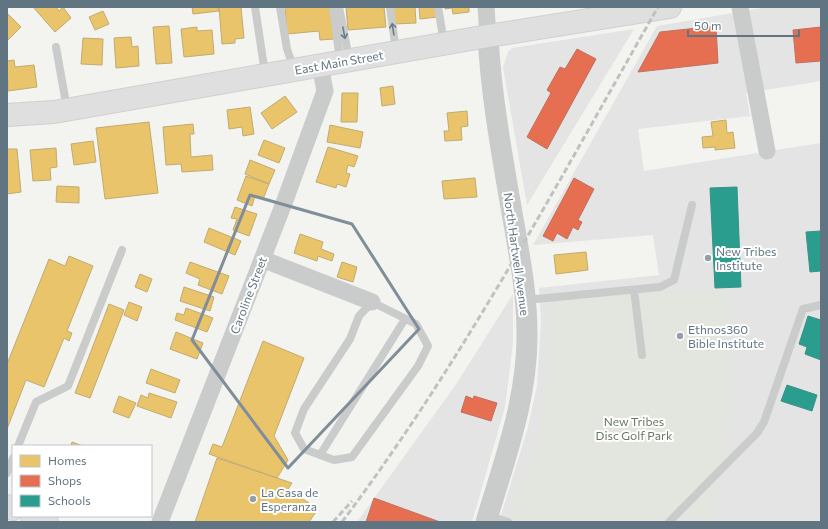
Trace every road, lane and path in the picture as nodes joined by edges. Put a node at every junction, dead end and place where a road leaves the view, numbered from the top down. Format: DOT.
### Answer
graph roads {
  1 [pos="255,7"];
  2 [pos="280,7"];
  3 [pos="333,7"];
  4 [pos="339,7"];
  5 [pos="390,7"];
  6 [pos="438,7"];
  7 [pos="486,7"];
  8 [pos="670,7"];
  9 [pos="740,7"];
  10 [pos="488,36"];
  11 [pos="444,44"];
  12 [pos="56,48"];
  13 [pos="396,52"];
  14 [pos="336,62"];
  15 [pos="294,69"];
  16 [pos="265,74"];
  17 [pos="67,110"];
  18 [pos="7,115"];
  19 [pos="766,151"];
  20 [pos="692,205"];
  21 [pos="122,250"];
  22 [pos="262,259"];
  23 [pos="634,290"];
  24 [pos="526,300"];
  25 [pos="372,302"];
  26 [pos="821,305"];
  27 [pos="405,319"];
  28 [pos="642,355"];
  29 [pos="18,445"];
  30 [pos="320,455"];
  31 [pos="12,460"];
  32 [pos="7,473"];
  33 [pos="35,517"];
  34 [pos="487,519"];
  35 [pos="48,522"];
  36 [pos="160,522"];
  37 [pos="508,522"];
  38 [pos="669,522"];
  1 -- 16 [label="lane"];
  2 -- 15 [label="lane"];
  3 -- 14 [label="lane"];
  4 -- 14 [label="lane, one-way"];
  13 -- 5 [label="lane, one-way"];
  6 -- 11 [label="lane"];
  7 -- 10 [label="street, North Hartwell Avenue"];
  8 -- 10 [label="main road, East Main Street"];
  9 -- 19 [label="street"];
  10 -- 11 [label="main road, East Main Street"];
  10 -- 24 [label="street, North Hartwell Avenue"];
  11 -- 13 [label="main road, East Main Street"];
  12 -- 17 [label="lane"];
  13 -- 14 [label="main road, East Main Street"];
  14 -- 15 [label="main road, East Main Street"];
  14 -- 22 [label="street, Caroline Street"];
  15 -- 16 [label="main road, East Main Street"];
  16 -- 17 [label="main road, East Main Street"];
  17 -- 18 [label="main road, East Main Street"];
  20 -- 23 [label="lane"];
  21 -- 29 [label="lane"];
  22 -- 25 [label="street"];
  22 -- 36 [label="street, Caroline Street"];
  23 -- 24 [label="lane"];
  23 -- 28 [label="lane"];
  24 -- 34 [label="street, North Hartwell Avenue"];
  25 -- 27 [label="lane"];
  25 -- 30 [label="lane"];
  26 -- 38 [label="lane"];
  27 -- 30 [label="lane"];
  27 -- 30 [label="lane"];
  31 -- 32 [label="lane"];
  33 -- 35 [label="main road"];
  34 -- 37 [label="lane"];
}
